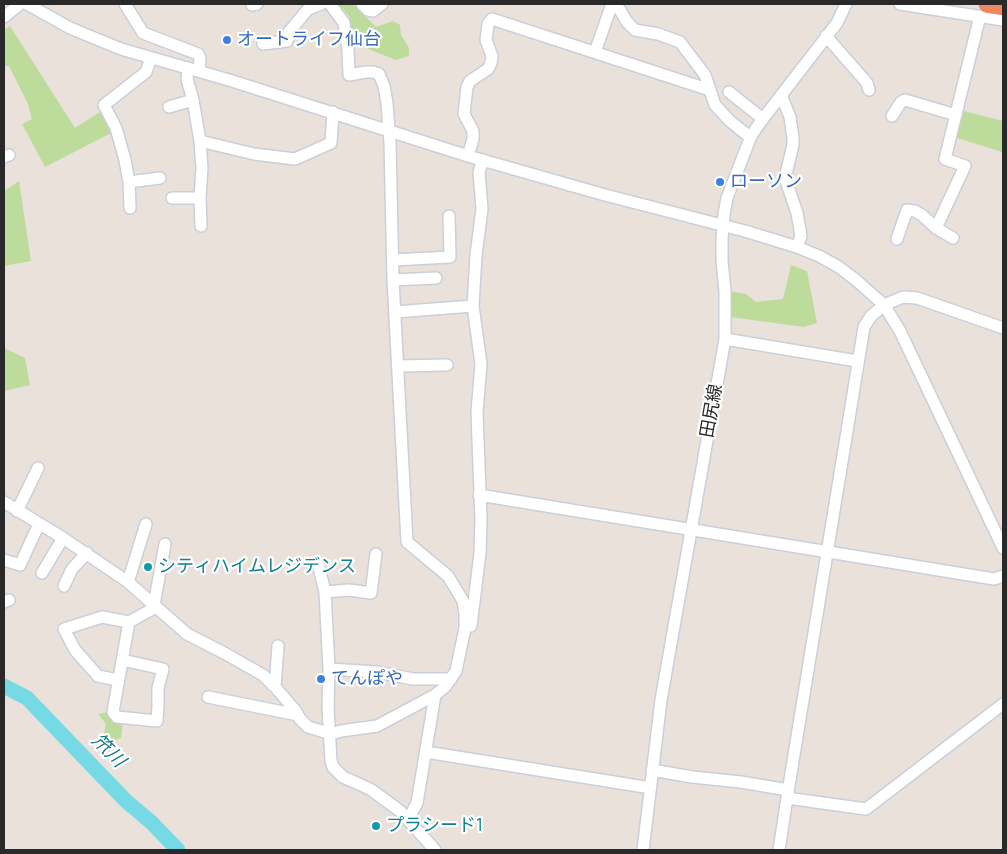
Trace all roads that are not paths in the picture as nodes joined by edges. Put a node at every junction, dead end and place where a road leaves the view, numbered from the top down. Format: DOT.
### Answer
graph roads {
  1 [pos="20,4"];
  2 [pos="27,4"];
  3 [pos="125,4"];
  4 [pos="321,4"];
  5 [pos="330,4"];
  6 [pos="362,4"];
  7 [pos="382,4"];
  8 [pos="612,4"];
  9 [pos="846,4"];
  10 [pos="900,4"];
  11 [pos="307,6"];
  12 [pos="1003,6"];
  13 [pos="984,10"];
  14 [pos="4,17"];
  15 [pos="1003,20"];
  16 [pos="826,36"];
  17 [pos="263,44"];
  18 [pos="595,52"];
  19 [pos="151,58"];
  20 [pos="188,68"];
  21 [pos="200,71"];
  22 [pos="710,90"];
  23 [pos="869,90"];
  24 [pos="729,92"];
  25 [pos="781,95"];
  26 [pos="193,100"];
  27 [pos="169,107"];
  28 [pos="333,112"];
  29 [pos="956,115"];
  30 [pos="892,116"];
  31 [pos="762,119"];
  32 [pos="388,131"];
  33 [pos="751,136"];
  34 [pos="200,141"];
  35 [pos="468,156"];
  36 [pos="483,160"];
  37 [pos="160,178"];
  38 [pos="129,182"];
  39 [pos="172,198"];
  40 [pos="200,198"];
  41 [pos="130,208"];
  42 [pos="449,216"];
  43 [pos="201,226"];
  44 [pos="723,226"];
  45 [pos="936,228"];
  46 [pos="953,238"];
  47 [pos="897,239"];
  48 [pos="797,247"];
  49 [pos="393,260"];
  50 [pos="436,278"];
  51 [pos="393,280"];
  52 [pos="884,305"];
  53 [pos="473,306"];
  54 [pos="395,312"];
  55 [pos="1003,328"];
  56 [pos="725,339"];
  57 [pos="857,361"];
  58 [pos="447,365"];
  59 [pos="399,366"];
  60 [pos="38,468"];
  61 [pos="479,495"];
  62 [pos="4,502"];
  63 [pos="17,511"];
  64 [pos="39,524"];
  65 [pos="146,524"];
  66 [pos="691,529"];
  67 [pos="63,538"];
  68 [pos="165,544"];
  69 [pos="1003,548"];
  70 [pos="827,552"];
  71 [pos="87,553"];
  72 [pos="376,554"];
  73 [pos="4,560"];
  74 [pos="318,563"];
  75 [pos="42,573"];
  76 [pos="1003,576"];
  77 [pos="128,582"];
  78 [pos="64,586"];
  79 [pos="325,592"];
  80 [pos="155,606"];
  81 [pos="129,622"];
  82 [pos="278,646"];
  83 [pos="122,660"];
  84 [pos="329,669"];
  85 [pos="453,675"];
  86 [pos="118,680"];
  87 [pos="275,687"];
  88 [pos="435,695"];
  89 [pos="208,697"];
  90 [pos="1003,704"];
  91 [pos="298,715"];
  92 [pos="331,734"];
  93 [pos="426,752"];
  94 [pos="652,770"];
  95 [pos="651,788"];
  96 [pos="787,794"];
  97 [pos="408,820"];
  98 [pos="435,850"];
  99 [pos="643,850"];
  100 [pos="779,850"];
  1 -- 14 [label="street"];
  2 -- 19 [label="street"];
  3 -- 21 [label="street"];
  4 -- 11 [label="street"];
  5 -- 32 [label="street"];
  6 -- 7 [label="street"];
  8 -- 18 [label="street"];
  8 -- 22 [label="street"];
  9 -- 16 [label="street, 田尻線"];
  10 -- 13 [label="street"];
  11 -- 17 [label="street"];
  12 -- 13 [label="highway"];
  13 -- 15 [label="street"];
  13 -- 29 [label="street"];
  16 -- 23 [label="street"];
  16 -- 25 [label="street, 田尻線"];
  18 -- 22 [label="street"];
  18 -- 35 [label="street"];
  19 -- 20 [label="street"];
  19 -- 38 [label="street"];
  20 -- 21 [label="street"];
  20 -- 26 [label="street"];
  21 -- 28 [label="street"];
  22 -- 33 [label="street"];
  24 -- 31 [label="street"];
  25 -- 31 [label="street, 田尻線"];
  25 -- 48 [label="street"];
  26 -- 27 [label="street"];
  26 -- 34 [label="street"];
  28 -- 32 [label="street"];
  28 -- 34 [label="street"];
  29 -- 30 [label="street"];
  29 -- 45 [label="street"];
  31 -- 33 [label="street, 田尻線"];
  32 -- 35 [label="street"];
  32 -- 49 [label="street"];
  33 -- 44 [label="street, 田尻線"];
  34 -- 40 [label="street"];
  35 -- 36 [label="street"];
  36 -- 44 [label="street"];
  36 -- 53 [label="street"];
  37 -- 38 [label="street"];
  38 -- 41 [label="street"];
  39 -- 40 [label="street"];
  40 -- 43 [label="street"];
  42 -- 49 [label="street"];
  44 -- 48 [label="street"];
  44 -- 56 [label="street, 田尻線"];
  45 -- 46 [label="street"];
  45 -- 47 [label="street"];
  48 -- 52 [label="street"];
  49 -- 51 [label="street"];
  50 -- 51 [label="street"];
  51 -- 54 [label="street"];
  52 -- 55 [label="street"];
  52 -- 57 [label="street"];
  52 -- 69 [label="street"];
  53 -- 54 [label="street"];
  53 -- 61 [label="street"];
  54 -- 59 [label="street"];
  56 -- 57 [label="street"];
  56 -- 66 [label="street, 田尻線"];
  57 -- 70 [label="street"];
  58 -- 59 [label="street"];
  59 -- 85 [label="street"];
  60 -- 63 [label="street"];
  61 -- 66 [label="street"];
  61 -- 85 [label="street"];
  62 -- 63 [label="street"];
  63 -- 64 [label="street"];
  64 -- 67 [label="street"];
  64 -- 73 [label="street"];
  65 -- 77 [label="street"];
  66 -- 70 [label="street"];
  66 -- 94 [label="street, 田尻線"];
  67 -- 71 [label="street"];
  67 -- 75 [label="street"];
  68 -- 80 [label="street"];
  70 -- 76 [label="street"];
  70 -- 96 [label="street"];
  71 -- 77 [label="street"];
  71 -- 78 [label="street"];
  72 -- 79 [label="street"];
  74 -- 79 [label="street"];
  77 -- 80 [label="street"];
  79 -- 84 [label="street"];
  80 -- 81 [label="street"];
  80 -- 87 [label="street"];
  81 -- 83 [label="street"];
  81 -- 86 [label="street"];
  82 -- 87 [label="street"];
  83 -- 86 [label="street"];
  83 -- 86 [label="street"];
  84 -- 85 [label="street"];
  84 -- 92 [label="street"];
  85 -- 88 [label="street"];
  87 -- 91 [label="street"];
  88 -- 92 [label="street"];
  88 -- 93 [label="street"];
  89 -- 91 [label="street"];
  90 -- 96 [label="street"];
  91 -- 92 [label="street"];
  92 -- 97 [label="street"];
  93 -- 95 [label="street"];
  93 -- 97 [label="street"];
  94 -- 95 [label="street, 田尻線"];
  94 -- 96 [label="street"];
  95 -- 99 [label="street, 田尻線"];
  96 -- 100 [label="street"];
  97 -- 98 [label="street"];
}
